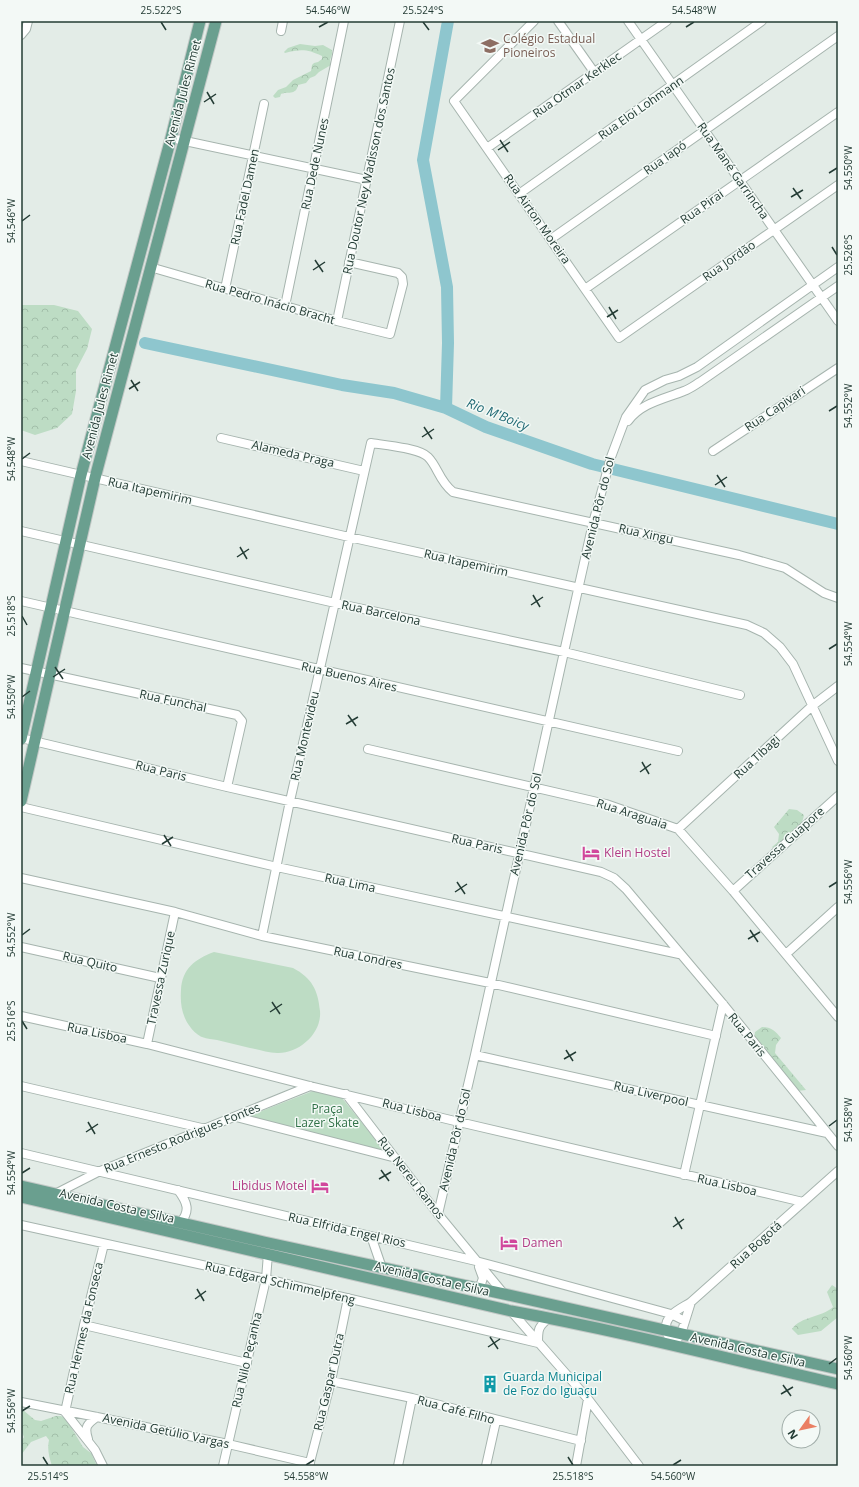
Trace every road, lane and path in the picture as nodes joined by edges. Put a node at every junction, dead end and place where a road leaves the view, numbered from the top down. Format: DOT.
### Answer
graph roads {
  1 [pos="28,21"];
  2 [pos="200,21"];
  3 [pos="216,21"];
  4 [pos="283,21"];
  5 [pos="344,21"];
  6 [pos="400,21"];
  7 [pos="534,21"];
  8 [pos="558,21"];
  9 [pos="628,21"];
  10 [pos="667,21"];
  11 [pos="762,21"];
  12 [pos="281,31"];
  13 [pos="21,35"];
  14 [pos="838,36"];
  15 [pos="641,39"];
  16 [pos="594,72"];
  17 [pos="673,85"];
  18 [pos="264,104"];
  19 [pos="838,112"];
  20 [pos="705,130"];
  21 [pos="171,138"];
  22 [pos="185,141"];
  23 [pos="487,148"];
  24 [pos="254,156"];
  25 [pos="314,168"];
  26 [pos="367,180"];
  27 [pos="740,181"];
  28 [pos="838,185"];
  29 [pos="519,194"];
  30 [pos="774,230"];
  31 [pos="550,239"];
  32 [pos="349,262"];
  33 [pos="838,267"];
  34 [pos="150,268"];
  35 [pos="813,285"];
  36 [pos="838,286"];
  37 [pos="225,289"];
  38 [pos="585,289"];
  39 [pos="822,297"];
  40 [pos="285,306"];
  41 [pos="337,321"];
  42 [pos="838,321"];
  43 [pos="619,338"];
  44 [pos="838,368"];
  45 [pos="679,376"];
  46 [pos="645,390"];
  47 [pos="685,391"];
  48 [pos="657,401"];
  49 [pos="619,435"];
  50 [pos="221,438"];
  51 [pos="371,443"];
  52 [pos="713,451"];
  53 [pos="21,461"];
  54 [pos="364,470"];
  55 [pos="81,475"];
  56 [pos="95,478"];
  57 [pos="593,522"];
  58 [pos="21,531"];
  59 [pos="349,537"];
  60 [pos="65,541"];
  61 [pos="80,544"];
  62 [pos="578,588"];
  63 [pos="838,598"];
  64 [pos="21,601"];
  65 [pos="335,603"];
  66 [pos="50,608"];
  67 [pos="64,612"];
  68 [pos="564,652"];
  69 [pos="21,668"];
  70 [pos="320,670"];
  71 [pos="36,672"];
  72 [pos="50,675"];
  73 [pos="838,686"];
  74 [pos="740,695"];
  75 [pos="812,706"];
  76 [pos="549,722"];
  77 [pos="21,738"];
  78 [pos="35,741"];
  79 [pos="835,745"];
  80 [pos="368,749"];
  81 [pos="678,751"];
  82 [pos="838,761"];
  83 [pos="227,787"];
  84 [pos="534,787"];
  85 [pos="838,796"];
  86 [pos="21,801"];
  87 [pos="290,801"];
  88 [pos="21,807"];
  89 [pos="678,829"];
  90 [pos="519,854"];
  91 [pos="277,867"];
  92 [pos="21,878"];
  93 [pos="733,891"];
  94 [pos="838,907"];
  95 [pos="175,912"];
  96 [pos="504,917"];
  97 [pos="262,936"];
  98 [pos="21,947"];
  99 [pos="679,954"];
  100 [pos="786,954"];
  101 [pos="160,978"];
  102 [pos="490,983"];
  103 [pos="723,1004"];
  104 [pos="21,1016"];
  105 [pos="838,1016"];
  106 [pos="716,1036"];
  107 [pos="147,1044"];
  108 [pos="475,1055"];
  109 [pos="21,1086"];
  110 [pos="310,1086"];
  111 [pos="346,1094"];
  112 [pos="700,1105"];
  113 [pos="236,1117"];
  114 [pos="459,1122"];
  115 [pos="206,1129"];
  116 [pos="826,1133"];
  117 [pos="838,1146"];
  118 [pos="21,1153"];
  119 [pos="396,1158"];
  120 [pos="838,1171"];
  121 [pos="98,1172"];
  122 [pos="684,1175"];
  123 [pos="21,1186"];
  124 [pos="178,1190"];
  125 [pos="55,1194"];
  126 [pos="21,1197"];
  127 [pos="803,1202"];
  128 [pos="438,1214"];
  129 [pos="180,1223"];
  130 [pos="21,1225"];
  131 [pos="371,1236"];
  132 [pos="104,1244"];
  133 [pos="268,1254"];
  134 [pos="476,1261"];
  135 [pos="382,1268"];
  136 [pos="266,1279"];
  137 [pos="476,1288"];
  138 [pos="504,1294"];
  139 [pos="348,1298"];
  140 [pos="691,1302"];
  141 [pos="511,1311"];
  142 [pos="671,1314"];
  143 [pos="549,1318"];
  144 [pos="685,1321"];
  145 [pos="84,1325"];
  146 [pos="666,1330"];
  147 [pos="681,1334"];
  148 [pos="538,1343"];
  149 [pos="673,1346"];
  150 [pos="247,1363"];
  151 [pos="838,1369"];
  152 [pos="331,1380"];
  153 [pos="838,1384"];
  154 [pos="412,1398"];
  155 [pos="588,1399"];
  156 [pos="21,1402"];
  157 [pos="65,1412"];
  158 [pos="97,1417"];
  159 [pos="496,1421"];
  160 [pos="88,1440"];
  161 [pos="581,1441"];
  162 [pos="228,1444"];
  163 [pos="310,1465"];
  164 [pos="103,1466"];
  165 [pos="223,1466"];
  166 [pos="398,1466"];
  167 [pos="486,1466"];
  168 [pos="576,1466"];
  169 [pos="639,1466"];
  1 -- 13 [label="street"];
  2 -- 21 [label="main road, Avenida Jules Rimet"];
  3 -- 22 [label="main road, Avenida Jules Rimet"];
  4 -- 12 [label="street"];
  5 -- 25 [label="street, Rua Dede Nunes"];
  6 -- 26 [label="street, Rua Doutor Ney Wadisson dos Santos"];
  7 -- 23 [label="street, Rua Airton Moreira"];
  8 -- 16 [label="street"];
  9 -- 15 [label="street, Rua Mané Garrincha"];
  10 -- 15 [label="street, Rua Otmar Kerklec"];
  11 -- 17 [label="street, Rua Eloi Lohmann"];
  14 -- 20 [label="street, Rua Iapó"];
  15 -- 16 [label="street, Rua Otmar Kerklec"];
  15 -- 17 [label="street, Rua Mané Garrincha"];
  16 -- 23 [label="street, Rua Otmar Kerklec"];
  17 -- 20 [label="street, Rua Mané Garrincha"];
  17 -- 29 [label="street, Rua Eloi Lohmann"];
  18 -- 24 [label="street, Rua Fadel Damen"];
  19 -- 27 [label="street, Rua Pirai"];
  20 -- 27 [label="street, Rua Mané Garrincha"];
  20 -- 31 [label="street, Rua Iapó"];
  21 -- 22 [label="street"];
  21 -- 55 [label="main road, Avenida Jules Rimet"];
  22 -- 24 [label="street"];
  22 -- 34 [label="main road, Avenida Jules Rimet"];
  23 -- 29 [label="street, Rua Airton Moreira"];
  24 -- 25 [label="street"];
  24 -- 37 [label="street, Rua Fadel Damen"];
  25 -- 26 [label="street"];
  25 -- 40 [label="street, Rua Dede Nunes"];
  26 -- 32 [label="street, Rua Doutor Ney Wadisson dos Santos"];
  27 -- 30 [label="street, Rua Mané Garrincha"];
  27 -- 38 [label="street, Rua Pirai"];
  28 -- 30 [label="street, Rua Jordão"];
  29 -- 31 [label="street, Rua Airton Moreira"];
  30 -- 35 [label="street, Rua Mané Garrincha"];
  30 -- 43 [label="street, Rua Jordão"];
  31 -- 38 [label="street, Rua Airton Moreira"];
  32 -- 41 [label="street, Rua Doutor Ney Wadisson dos Santos"];
  32 -- 41 [label="street, Rua Pedro Inácio Bracht"];
  33 -- 35 [label="street, Avenida Pôr do Sol"];
  34 -- 37 [label="street, Rua Pedro Inácio Bracht"];
  34 -- 56 [label="main road, Avenida Jules Rimet"];
  35 -- 39 [label="street, Rua Mané Garrincha"];
  35 -- 45 [label="street, Avenida Pôr do Sol"];
  36 -- 39 [label="street, Avenida Pôr do Sol"];
  37 -- 40 [label="street, Rua Pedro Inácio Bracht"];
  38 -- 43 [label="street, Rua Airton Moreira"];
  39 -- 42 [label="street, Rua Mané Garrincha"];
  39 -- 47 [label="street, Avenida Pôr do Sol"];
  40 -- 41 [label="street, Rua Pedro Inácio Bracht"];
  44 -- 52 [label="street, Rua Capivari"];
  45 -- 46 [label="street, Avenida Pôr do Sol"];
  45 -- 47 [label="street"];
  46 -- 48 [label="street"];
  46 -- 49 [label="street, Avenida Pôr do Sol"];
  47 -- 48 [label="street, Avenida Pôr do Sol"];
  48 -- 49 [label="street, Avenida Pôr do Sol"];
  49 -- 57 [label="street, Avenida Pôr do Sol"];
  50 -- 54 [label="street, Alameda Praga"];
  51 -- 54 [label="street, Rua Montevideu"];
  51 -- 57 [label="street, Rua Xingu"];
  53 -- 55 [label="street, Rua Itapemirim"];
  54 -- 59 [label="street, Rua Montevideu"];
  55 -- 56 [label="street, Rua Itapemirim"];
  55 -- 60 [label="main road, Avenida Jules Rimet"];
  56 -- 59 [label="street, Rua Itapemirim"];
  56 -- 61 [label="main road, Avenida Jules Rimet"];
  57 -- 62 [label="street, Avenida Pôr do Sol"];
  57 -- 63 [label="street, Rua Xingu"];
  58 -- 60 [label="street, Rua Barcelona"];
  59 -- 62 [label="street, Rua Itapemirim"];
  59 -- 65 [label="street, Rua Montevideu"];
  60 -- 61 [label="street, Rua Barcelona"];
  60 -- 66 [label="main road, Avenida Jules Rimet"];
  61 -- 65 [label="street, Rua Barcelona"];
  61 -- 67 [label="main road, Avenida Jules Rimet"];
  62 -- 68 [label="street, Avenida Pôr do Sol"];
  62 -- 75 [label="street, Rua Itapemirim"];
  64 -- 66 [label="street, Rua Buenos Aires"];
  65 -- 68 [label="street, Rua Barcelona"];
  65 -- 70 [label="street, Rua Montevideu"];
  66 -- 67 [label="street, Rua Buenos Aires"];
  66 -- 71 [label="main road, Avenida Jules Rimet"];
  67 -- 70 [label="street, Rua Buenos Aires"];
  67 -- 72 [label="main road, Avenida Jules Rimet"];
  68 -- 74 [label="street, Rua Barcelona"];
  68 -- 76 [label="street, Avenida Pôr do Sol"];
  69 -- 71 [label="street, Rua Funchal"];
  70 -- 76 [label="street, Rua Buenos Aires"];
  70 -- 87 [label="street, Rua Montevideu"];
  71 -- 72 [label="street, Rua Funchal"];
  71 -- 77 [label="main road, Avenida Jules Rimet"];
  72 -- 78 [label="main road, Avenida Jules Rimet"];
  72 -- 83 [label="street, Rua Funchal"];
  73 -- 75 [label="street, Rua Tibagi"];
  75 -- 79 [label="street, Rua Itapemirim"];
  75 -- 89 [label="street, Rua Tibagi"];
  76 -- 81 [label="street, Rua Buenos Aires"];
  76 -- 84 [label="street, Avenida Pôr do Sol"];
  77 -- 78 [label="street, Rua Paris"];
  78 -- 83 [label="street, Rua Paris"];
  78 -- 86 [label="main road, Avenida Jules Rimet"];
  79 -- 82 [label="street, Rua Itapemirim"];
  80 -- 84 [label="street, Rua Araguaia"];
  83 -- 87 [label="street, Rua Paris"];
  84 -- 89 [label="street, Rua Araguaia"];
  84 -- 90 [label="street, Avenida Pôr do Sol"];
  85 -- 93 [label="street, Travessa Guapore"];
  87 -- 90 [label="street, Rua Paris"];
  87 -- 91 [label="street, Rua Montevideu"];
  88 -- 91 [label="street, Rua Lima"];
  89 -- 93 [label="street, Rua Araguaia"];
  90 -- 96 [label="street, Avenida Pôr do Sol"];
  90 -- 99 [label="street, Rua Paris"];
  91 -- 96 [label="street, Rua Lima"];
  91 -- 97 [label="street, Rua Montevideu"];
  92 -- 95 [label="street, Rua Londres"];
  93 -- 100 [label="street, Rua Araguaia"];
  94 -- 100 [label="street"];
  95 -- 97 [label="street, Rua Londres"];
  95 -- 101 [label="street, Travessa Zurique"];
  96 -- 99 [label="street, Rua Lima"];
  96 -- 102 [label="street, Avenida Pôr do Sol"];
  97 -- 102 [label="street, Rua Londres"];
  98 -- 101 [label="street, Rua Quito"];
  99 -- 103 [label="street, Rua Paris"];
  100 -- 105 [label="street, Rua Araguaia"];
  101 -- 107 [label="street, Travessa Zurique"];
  102 -- 106 [label="street, Rua Londres"];
  102 -- 108 [label="street, Avenida Pôr do Sol"];
  103 -- 106 [label="street"];
  103 -- 116 [label="street, Rua Paris"];
  104 -- 107 [label="street, Rua Lisboa"];
  106 -- 112 [label="street"];
  107 -- 110 [label="street, Rua Lisboa"];
  108 -- 112 [label="street, Rua Liverpool"];
  108 -- 114 [label="street, Avenida Pôr do Sol"];
  109 -- 115 [label="street"];
  110 -- 111 [label="street, Rua Lisboa"];
  110 -- 113 [label="street, Rua Ernesto Rodrigues Fontes"];
  111 -- 114 [label="street, Rua Lisboa"];
  111 -- 119 [label="street, Rua Nereu Ramos"];
  112 -- 116 [label="street, Rua Liverpool"];
  112 -- 122 [label="street"];
  113 -- 115 [label="street, Rua Ernesto Rodrigues Fontes"];
  113 -- 119 [label="street"];
  114 -- 122 [label="street, Rua Lisboa"];
  114 -- 128 [label="street, Avenida Pôr do Sol"];
  115 -- 121 [label="street, Rua Ernesto Rodrigues Fontes"];
  116 -- 117 [label="street, Rua Paris"];
  118 -- 121 [label="street, Rua Elfrida Engel Rios"];
  119 -- 128 [label="street, Rua Nereu Ramos"];
  120 -- 127 [label="street, Rua Bogotá"];
  121 -- 124 [label="street, Rua Elfrida Engel Rios"];
  121 -- 125 [label="street, Rua Ernesto Rodrigues Fontes"];
  122 -- 127 [label="street, Rua Lisboa"];
  123 -- 125 [label="main road, Avenida Costa e Silva"];
  124 -- 129 [label="street"];
  124 -- 131 [label="street, Rua Elfrida Engel Rios"];
  125 -- 129 [label="main road, Avenida Costa e Silva"];
  126 -- 133 [label="main road, Avenida Costa e Silva"];
  127 -- 140 [label="street, Rua Bogotá"];
  128 -- 134 [label="street, Rua Nereu Ramos"];
  129 -- 135 [label="main road, Avenida Costa e Silva"];
  130 -- 132 [label="street, Rua Edgard Schimmelpfeng"];
  131 -- 134 [label="street, Rua Elfrida Engel Rios"];
  131 -- 135 [label="street"];
  132 -- 136 [label="street, Rua Edgard Schimmelpfeng"];
  132 -- 145 [label="street, Rua Hermes da Fonseca"];
  133 -- 136 [label="street, Rua Nilo Peçanha"];
  133 -- 141 [label="main road, Avenida Costa e Silva"];
  134 -- 137 [label="street"];
  134 -- 138 [label="street, Rua Nereu Ramos"];
  134 -- 142 [label="street, Rua Elfrida Engel Rios"];
  135 -- 137 [label="main road, Avenida Costa e Silva"];
  136 -- 139 [label="street, Rua Edgard Schimmelpfeng"];
  136 -- 150 [label="street, Rua Nilo Peçanha"];
  137 -- 138 [label="main road, Avenida Costa e Silva"];
  138 -- 146 [label="main road, Avenida Costa e Silva"];
  139 -- 148 [label="street, Rua Edgard Schimmelpfeng"];
  139 -- 152 [label="street, Rua Gaspar Dutra"];
  140 -- 142 [label="street, Rua Bogotá"];
  140 -- 144 [label="street"];
  141 -- 143 [label="main road, Avenida Costa e Silva"];
  141 -- 148 [label="street"];
  142 -- 144 [label="street, Rua Elfrida Engel Rios"];
  142 -- 146 [label="street"];
  143 -- 148 [label="street"];
  143 -- 149 [label="main road, Avenida Costa e Silva"];
  144 -- 147 [label="street"];
  145 -- 150 [label="street"];
  145 -- 157 [label="street, Rua Hermes da Fonseca"];
  146 -- 147 [label="main road, Avenida Costa e Silva"];
  146 -- 149 [label="street"];
  147 -- 149 [label="street"];
  147 -- 151 [label="main road, Avenida Costa e Silva"];
  148 -- 155 [label="street"];
  149 -- 153 [label="main road, Avenida Costa e Silva"];
  150 -- 162 [label="street, Rua Nilo Peçanha"];
  152 -- 154 [label="street, Rua Café Filho"];
  152 -- 163 [label="street, Rua Gaspar Dutra"];
  154 -- 159 [label="street, Rua Café Filho"];
  154 -- 166 [label="street"];
  155 -- 161 [label="street"];
  155 -- 169 [label="street"];
  156 -- 157 [label="street, Avenida Getúlio Vargas"];
  157 -- 158 [label="street, Avenida Getúlio Vargas"];
  157 -- 160 [label="street"];
  158 -- 160 [label="street"];
  158 -- 162 [label="street, Avenida Getúlio Vargas"];
  159 -- 161 [label="street, Rua Café Filho"];
  159 -- 167 [label="street"];
  160 -- 164 [label="street"];
  161 -- 168 [label="street"];
  162 -- 163 [label="street, Avenida Getúlio Vargas"];
  162 -- 165 [label="street, Rua Nilo Peçanha"];
}
